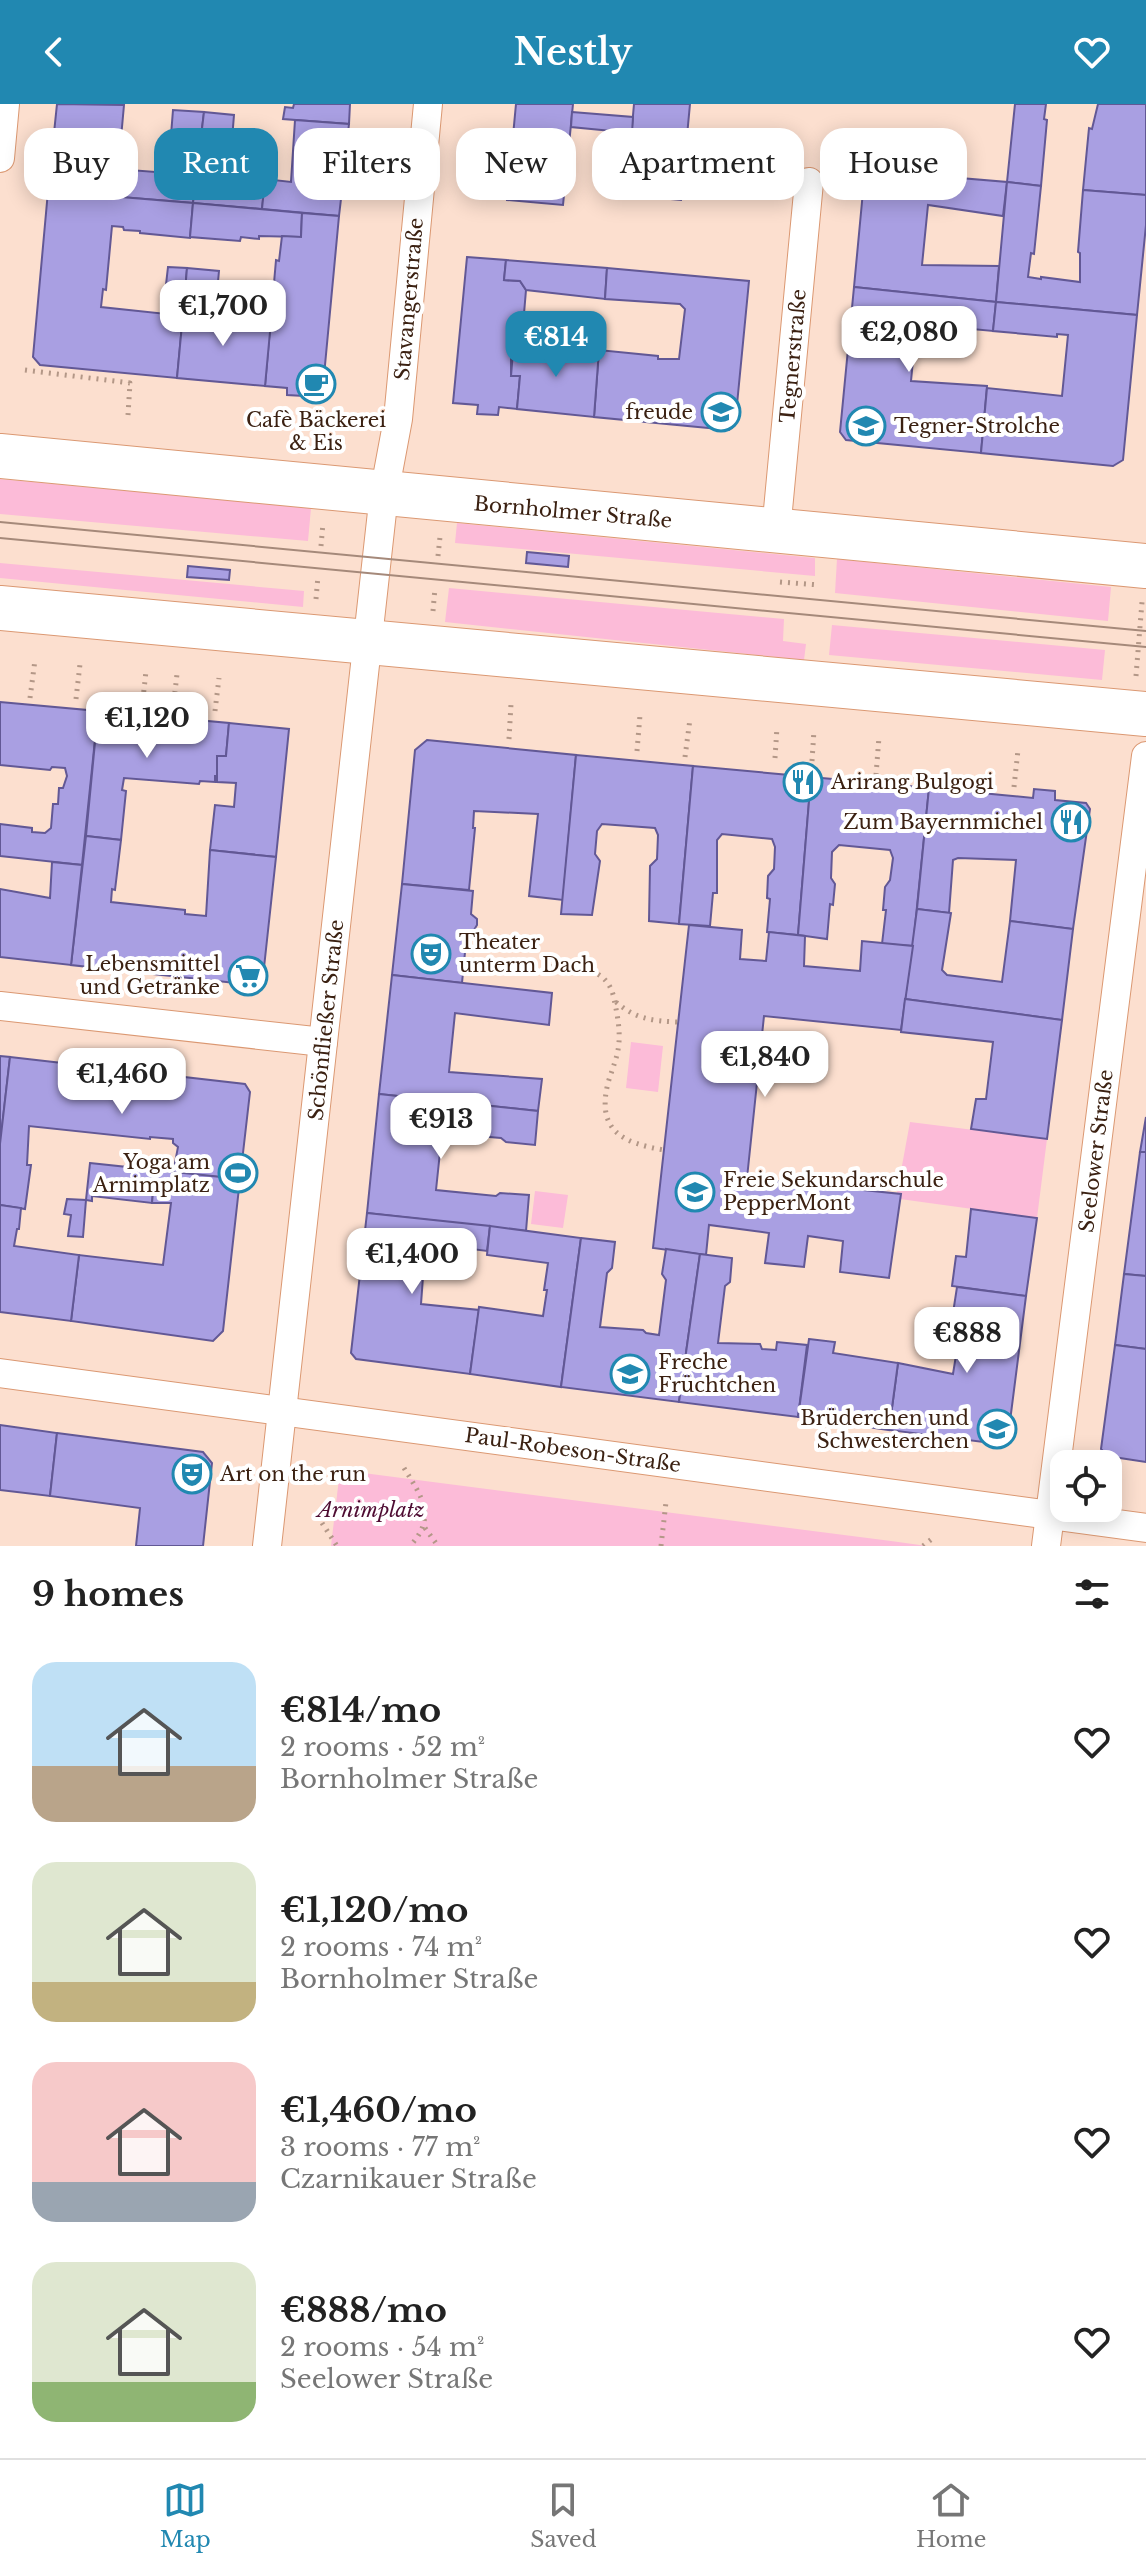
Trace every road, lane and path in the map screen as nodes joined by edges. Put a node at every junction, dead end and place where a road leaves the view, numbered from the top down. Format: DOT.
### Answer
graph roads {
  1 [pos="5,104"];
  2 [pos="428,104"];
  3 [pos="0,158"];
  4 [pos="809,182"];
  5 [pos="25,370"];
  6 [pos="128,415"];
  7 [pos="0,456"];
  8 [pos="384,494"];
  9 [pos="776,531"];
  10 [pos="1146,566"];
  11 [pos="318,576"];
  12 [pos="780,582"];
  13 [pos="819,585"];
  14 [pos="435,588"];
  15 [pos="0,608"];
  16 [pos="314,611"];
  17 [pos="432,623"];
  18 [pos="367,643"];
  19 [pos="35,660"];
  20 [pos="80,664"];
  21 [pos="146,671"];
  22 [pos="177,674"];
  23 [pos="219,678"];
  24 [pos="30,698"];
  25 [pos="76,699"];
  26 [pos="511,704"];
  27 [pos="142,708"];
  28 [pos="173,709"];
  29 [pos="215,711"];
  30 [pos="1140,713"];
  31 [pos="640,715"];
  32 [pos="690,719"];
  33 [pos="777,727"];
  34 [pos="814,730"];
  35 [pos="879,737"];
  36 [pos="509,739"];
  37 [pos="1018,750"];
  38 [pos="637,751"];
  39 [pos="1146,756"];
  40 [pos="685,757"];
  41 [pos="775,758"];
  42 [pos="812,761"];
  43 [pos="876,775"];
  44 [pos="1014,787"];
  45 [pos="463,967"];
  46 [pos="615,1002"];
  47 [pos="0,1006"];
  48 [pos="678,1022"];
  49 [pos="323,1042"];
  50 [pos="664,1150"];
  51 [pos="0,1373"];
  52 [pos="283,1410"];
  53 [pos="404,1468"];
  54 [pos="666,1502"];
  55 [pos="1049,1515"];
  56 [pos="322,1523"];
  57 [pos="425,1528"];
  58 [pos="1146,1528"];
  59 [pos="933,1538"];
  60 [pos="267,1546"];
  61 [pos="337,1546"];
  62 [pos="410,1546"];
  63 [pos="438,1546"];
  64 [pos="661,1546"];
  65 [pos="923,1546"];
  66 [pos="1046,1546"];
  1 -- 3 [label="street"];
  2 -- 8 [label="street, Stavangerstraße"];
  4 -- 9 [label="street, Tegnerstraße"];
  5 -- 6 [label="path"];
  7 -- 8 [label="main road, Bornholmer Straße"];
  8 -- 9 [label="main road, Bornholmer Straße"];
  8 -- 18 [label="street, Schönfließer Straße"];
  9 -- 10 [label="main road, Bornholmer Straße"];
  10 -- 30 [label="path"];
  11 -- 16 [label="path"];
  12 -- 13 [label="path"];
  14 -- 17 [label="path"];
  15 -- 18 [label="main road"];
  18 -- 30 [label="main road"];
  18 -- 49 [label="street, Schönfließer Straße"];
  19 -- 24 [label="path"];
  20 -- 25 [label="path"];
  21 -- 27 [label="path"];
  22 -- 28 [label="path"];
  23 -- 29 [label="path"];
  26 -- 36 [label="path"];
  31 -- 38 [label="path"];
  32 -- 40 [label="path"];
  33 -- 41 [label="path"];
  34 -- 42 [label="path"];
  35 -- 43 [label="path"];
  37 -- 44 [label="path"];
  39 -- 55 [label="street, Seelower Straße"];
  45 -- 46 [label="path"];
  46 -- 48 [label="path"];
  46 -- 50 [label="path"];
  47 -- 49 [label="street"];
  49 -- 52 [label="street, Schönfließer Straße"];
  51 -- 52 [label="street, Paul-Robeson-Straße"];
  52 -- 55 [label="street, Paul-Robeson-Straße"];
  52 -- 60 [label="street, Schönfließer Straße"];
  53 -- 57 [label="path"];
  54 -- 64 [label="path"];
  55 -- 58 [label="street, Paul-Robeson-Straße"];
  55 -- 66 [label="street, Seelower Straße"];
  56 -- 61 [label="path"];
  57 -- 62 [label="path"];
  57 -- 63 [label="path"];
  59 -- 65 [label="path"];
}
